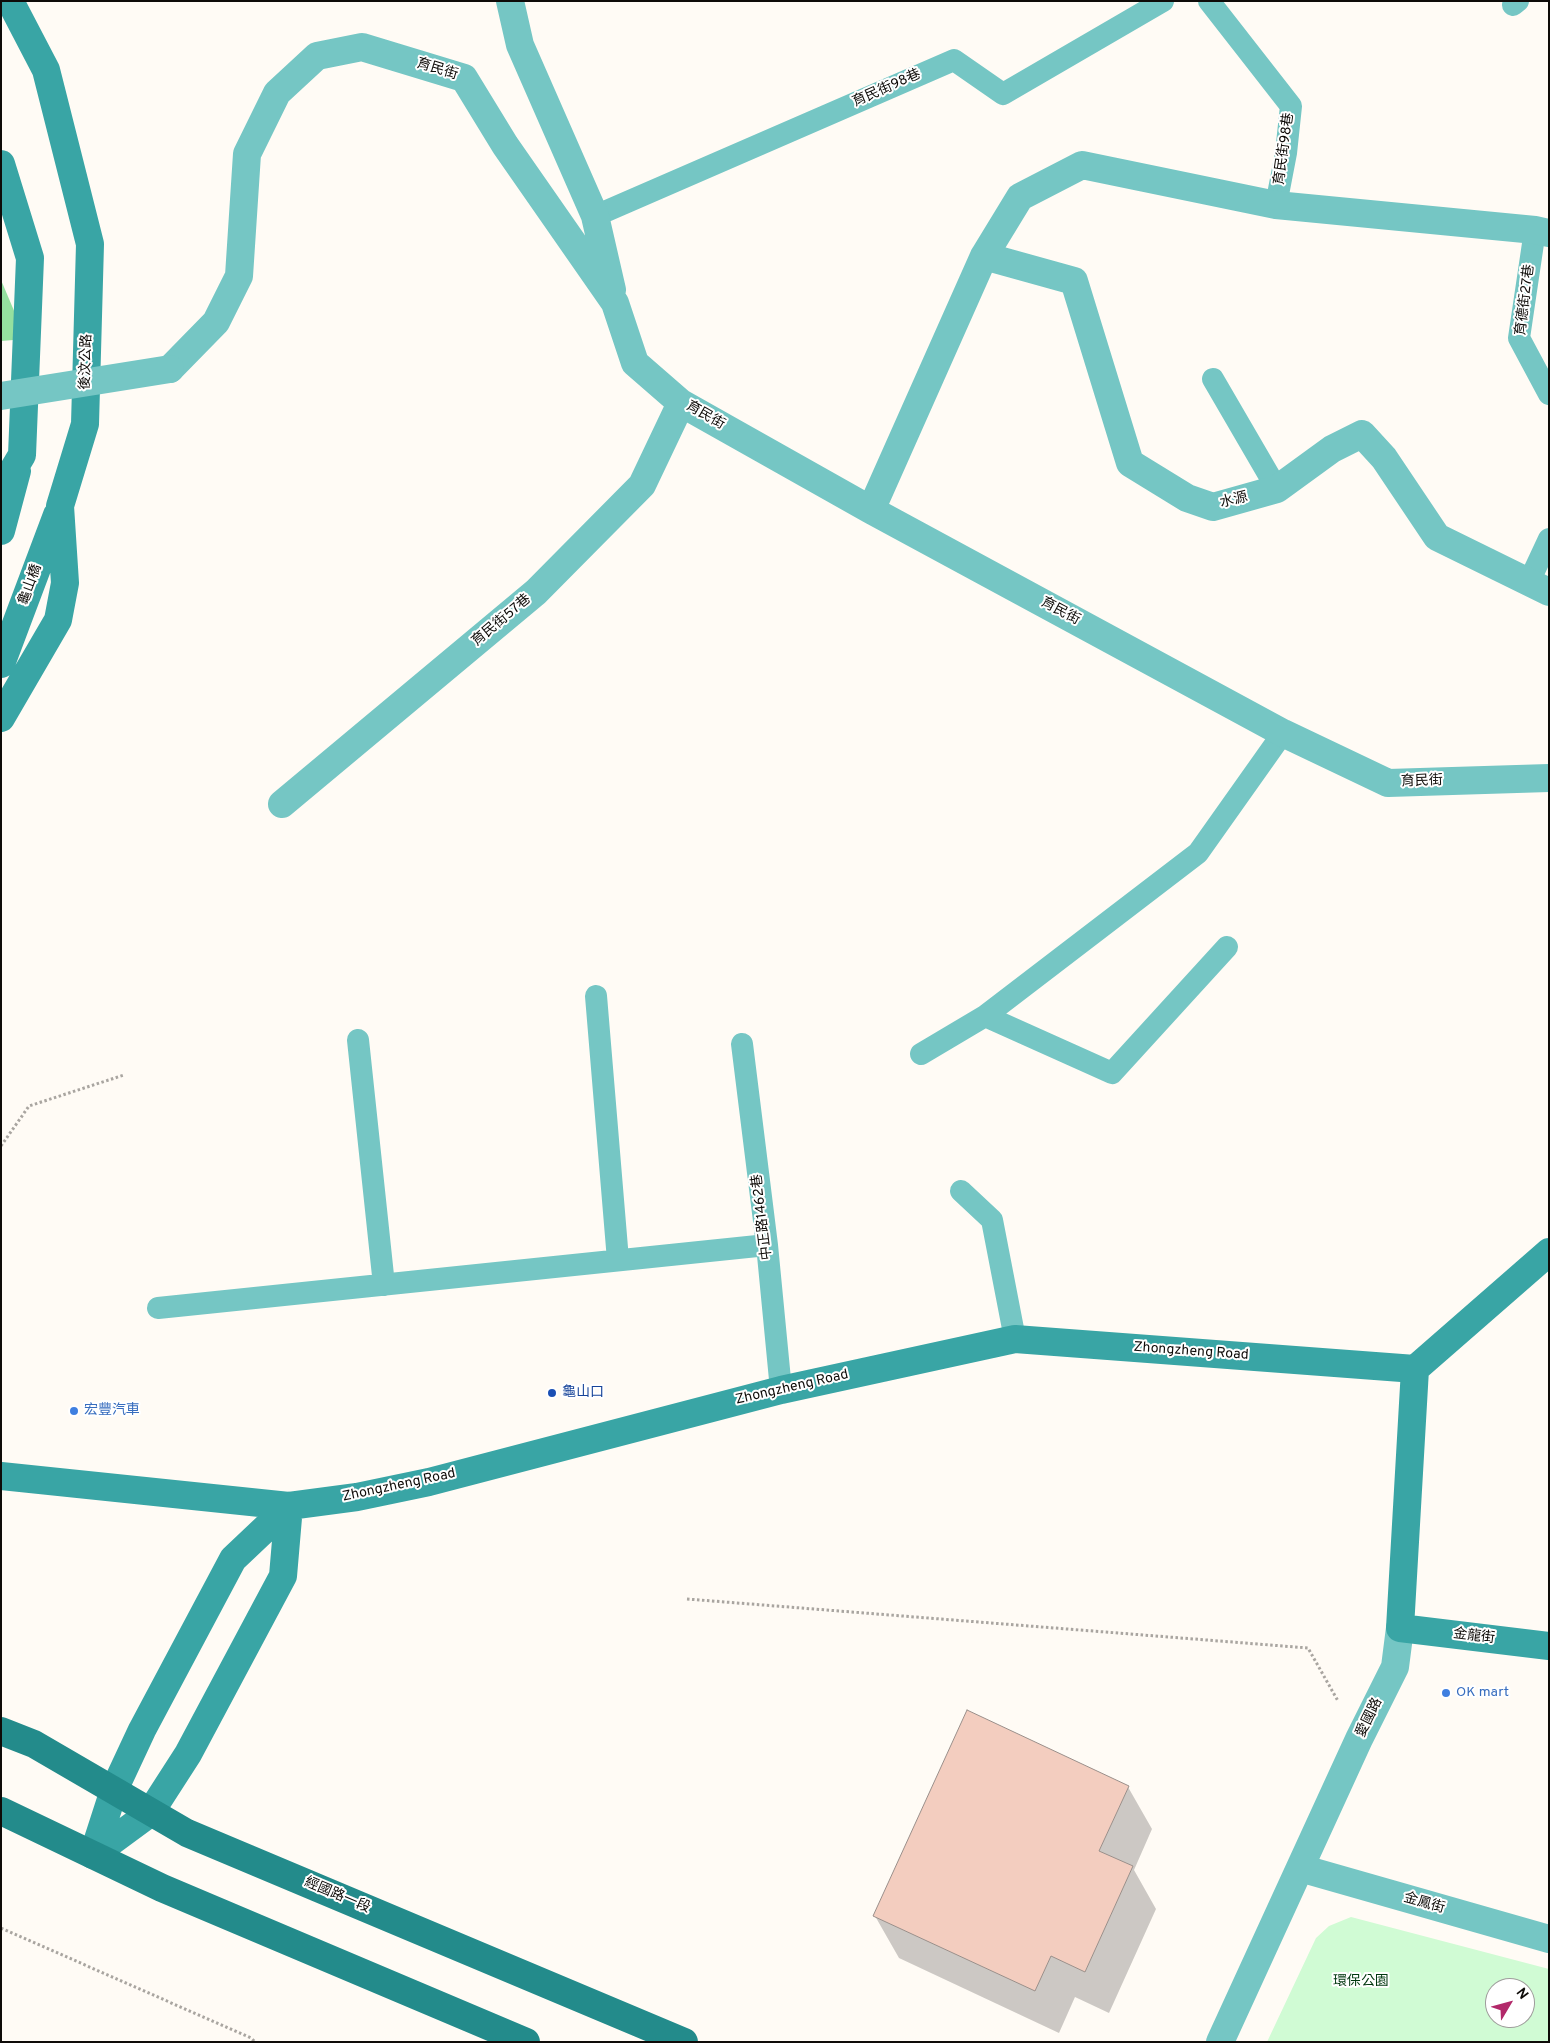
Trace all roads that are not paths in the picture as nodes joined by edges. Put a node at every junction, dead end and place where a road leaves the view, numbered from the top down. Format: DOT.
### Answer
graph roads {
  1 [pos="10,1"];
  2 [pos="510,1"];
  3 [pos="1163,1"];
  4 [pos="1208,1"];
  5 [pos="1,164"];
  6 [pos="1276,206"];
  7 [pos="595,216"];
  8 [pos="1542,232"];
  9 [pos="984,256"];
  10 [pos="615,303"];
  11 [pos="1213,378"];
  12 [pos="1549,394"];
  13 [pos="1,396"];
  14 [pos="681,403"];
  15 [pos="22,456"];
  16 [pos="1278,489"];
  17 [pos="1,490"];
  18 [pos="60,506"];
  19 [pos="871,510"];
  20 [pos="1,531"];
  21 [pos="1549,539"];
  22 [pos="1538,588"];
  23 [pos="1,664"];
  24 [pos="1,718"];
  25 [pos="1283,733"];
  26 [pos="1549,778"];
  27 [pos="282,804"];
  28 [pos="1228,947"];
  29 [pos="596,996"];
  30 [pos="985,1016"];
  31 [pos="358,1040"];
  32 [pos="742,1044"];
  33 [pos="921,1054"];
  34 [pos="961,1191"];
  35 [pos="767,1245"];
  36 [pos="1549,1252"];
  37 [pos="618,1260"];
  38 [pos="384,1285"];
  39 [pos="158,1308"];
  40 [pos="1015,1339"];
  41 [pos="1415,1369"];
  42 [pos="781,1390"];
  43 [pos="1,1476"];
  44 [pos="289,1506"];
  45 [pos="1400,1628"];
  46 [pos="1549,1646"];
  47 [pos="1,1731"];
  48 [pos="114,1790"];
  49 [pos="1,1811"];
  50 [pos="150,1813"];
  51 [pos="92,1855"];
  52 [pos="1300,1868"];
  53 [pos="1549,1939"];
  54 [pos="526,2042"];
  55 [pos="684,2042"];
  56 [pos="1220,2042"];
  1 -- 18 [label="street, 後汶公路"];
  2 -- 7 [label="street"];
  3 -- 7 [label="lane, 育民街98巷"];
  4 -- 6 [label="lane, 育民街98巷"];
  5 -- 15 [label="street"];
  6 -- 8 [label="street"];
  6 -- 9 [label="street"];
  7 -- 10 [label="street"];
  8 -- 12 [label="lane, 育德街27巷"];
  9 -- 16 [label="street, 水源"];
  9 -- 19 [label="street"];
  10 -- 13 [label="street, 育民街, bridge"];
  10 -- 14 [label="street, 育民街"];
  11 -- 16 [label="lane"];
  14 -- 19 [label="street, 育民街"];
  14 -- 27 [label="street, 育民街57巷"];
  15 -- 17 [label="street"];
  15 -- 20 [label="street"];
  16 -- 22 [label="street, 水源"];
  18 -- 23 [label="street, 龜山橋"];
  18 -- 24 [label="street, 後汶公路"];
  19 -- 25 [label="street, 育民街"];
  21 -- 22 [label="lane"];
  25 -- 26 [label="street, 育民街"];
  25 -- 30 [label="lane"];
  28 -- 30 [label="lane"];
  29 -- 37 [label="lane"];
  30 -- 33 [label="lane"];
  31 -- 38 [label="lane"];
  32 -- 35 [label="lane, 中正路1462巷"];
  34 -- 40 [label="lane"];
  35 -- 37 [label="lane"];
  35 -- 42 [label="lane, 中正路1462巷"];
  36 -- 41 [label="street"];
  37 -- 38 [label="lane"];
  38 -- 39 [label="lane"];
  40 -- 41 [label="street, Zhongzheng Road"];
  40 -- 42 [label="street, Zhongzheng Road"];
  41 -- 45 [label="street, 愛國路"];
  42 -- 44 [label="street, Zhongzheng Road"];
  43 -- 44 [label="street, Zhongzheng Road"];
  44 -- 48 [label="street"];
  44 -- 50 [label="street"];
  45 -- 46 [label="street, 金龍街"];
  45 -- 52 [label="street, 愛國路"];
  47 -- 48 [label="main road, 經國路一段"];
  48 -- 50 [label="main road, 經國路一段"];
  48 -- 51 [label="street"];
  49 -- 51 [label="main road"];
  50 -- 51 [label="street"];
  50 -- 55 [label="main road, 經國路一段"];
  51 -- 54 [label="main road"];
  52 -- 53 [label="street, 金鳳街"];
  52 -- 56 [label="street, 愛國路"];
}
